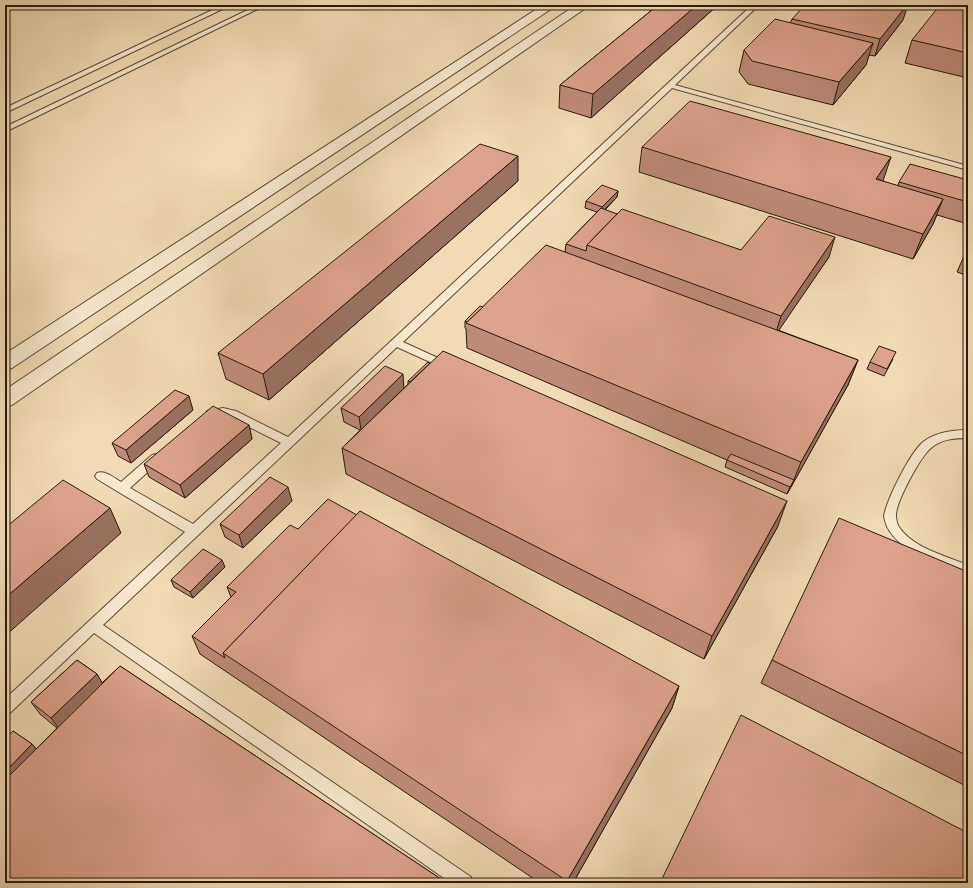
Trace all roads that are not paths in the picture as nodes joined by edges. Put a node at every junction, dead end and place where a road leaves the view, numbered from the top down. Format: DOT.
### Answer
graph roads {
  1 [pos="228,5"];
  2 [pos="263,5"];
  3 [pos="551,5"];
  4 [pos="584,5"];
  5 [pos="756,5"];
  6 [pos="928,5"];
  7 [pos="968,14"];
  8 [pos="669,85"];
  9 [pos="5,111"];
  10 [pos="5,130"];
  11 [pos="968,168"];
  12 [pos="395,342"];
  13 [pos="5,363"];
  14 [pos="456,370"];
  15 [pos="5,400"];
  16 [pos="202,418"];
  17 [pos="968,434"];
  18 [pos="289,442"];
  19 [pos="163,452"];
  20 [pos="102,476"];
  21 [pos="122,488"];
  22 [pos="194,531"];
  23 [pos="968,570"];
  24 [pos="93,625"];
  25 [pos="5,708"];
  26 [pos="465,883"];
  1 -- 9 [label="lane"];
  2 -- 10 [label="lane"];
  3 -- 13 [label="street"];
  4 -- 15 [label="street"];
  5 -- 8 [label="lane"];
  6 -- 7 [label="lane"];
  8 -- 11 [label="lane"];
  8 -- 12 [label="lane"];
  12 -- 14 [label="lane"];
  12 -- 18 [label="lane"];
  16 -- 18 [label="lane"];
  17 -- 23 [label="lane"];
  18 -- 22 [label="lane"];
  19 -- 21 [label="lane"];
  20 -- 21 [label="lane"];
  21 -- 22 [label="lane"];
  22 -- 24 [label="lane"];
  24 -- 25 [label="lane"];
  24 -- 26 [label="lane"];
}
